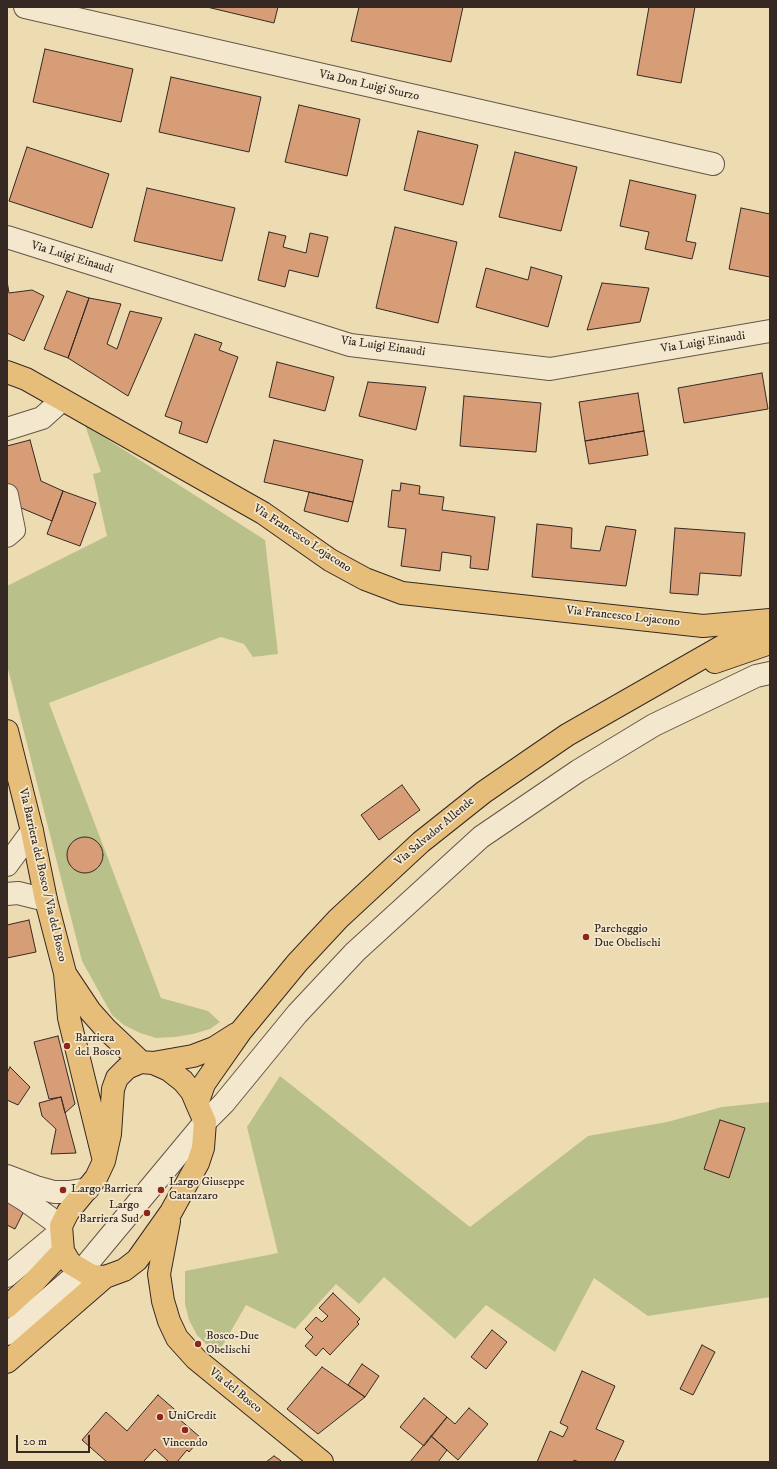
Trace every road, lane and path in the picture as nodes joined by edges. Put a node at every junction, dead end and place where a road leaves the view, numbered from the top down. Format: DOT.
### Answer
graph roads {
  1 [pos="25,7"];
  2 [pos="713,164"];
  3 [pos="7,237"];
  4 [pos="770,331"];
  5 [pos="7,368"];
  6 [pos="16,375"];
  7 [pos="62,400"];
  8 [pos="7,429"];
  9 [pos="7,495"];
  10 [pos="7,536"];
  11 [pos="770,621"];
  12 [pos="770,643"];
  13 [pos="770,673"];
  14 [pos="667,679"];
  15 [pos="7,731"];
  16 [pos="32,831"];
  17 [pos="7,865"];
  18 [pos="7,894"];
  19 [pos="46,900"];
  20 [pos="65,973"];
  21 [pos="242,1031"];
  22 [pos="147,1063"];
  23 [pos="201,1113"];
  24 [pos="104,1161"];
  25 [pos="7,1176"];
  26 [pos="7,1189"];
  27 [pos="88,1189"];
  28 [pos="171,1212"];
  29 [pos="61,1236"];
  30 [pos="82,1270"];
  31 [pos="7,1276"];
  32 [pos="105,1277"];
  33 [pos="7,1307"];
  34 [pos="7,1334"];
  35 [pos="7,1362"];
  36 [pos="322,1462"];
  1 -- 2 [label="street, Via Don Luigi Sturzo"];
  3 -- 4 [label="street, Via Luigi Einaudi"];
  5 -- 6 [label="main road, Via Francesco Lojacono"];
  6 -- 7 [label="main road, Via Francesco Lojacono"];
  7 -- 8 [label="street"];
  7 -- 11 [label="main road, Via Francesco Lojacono"];
  9 -- 10 [label="street"];
  11 -- 14 [label="main road"];
  12 -- 14 [label="main road"];
  13 -- 23 [label="street"];
  14 -- 21 [label="main road, Via Salvador Allende"];
  15 -- 16 [label="main road, Via Barriera del Bosco / Via del Bosco"];
  16 -- 17 [label="street"];
  16 -- 19 [label="main road, Via Barriera del Bosco / Via del Bosco"];
  18 -- 19 [label="street"];
  19 -- 20 [label="main road, Via Barriera del Bosco / Via del Bosco"];
  20 -- 22 [label="main road"];
  20 -- 24 [label="main road"];
  21 -- 22 [label="main road"];
  21 -- 23 [label="main road, Via Salvador Allende"];
  22 -- 23 [label="main road"];
  22 -- 24 [label="main road"];
  23 -- 28 [label="main road, Via Salvador Allende"];
  23 -- 30 [label="street"];
  24 -- 27 [label="main road"];
  25 -- 27 [label="street"];
  26 -- 29 [label="street"];
  27 -- 29 [label="main road"];
  28 -- 32 [label="main road"];
  28 -- 36 [label="main road, Via del Bosco"];
  29 -- 30 [label="main road"];
  29 -- 31 [label="street"];
  29 -- 33 [label="main road"];
  30 -- 32 [label="main road"];
  30 -- 34 [label="street"];
  32 -- 35 [label="main road"];
}
